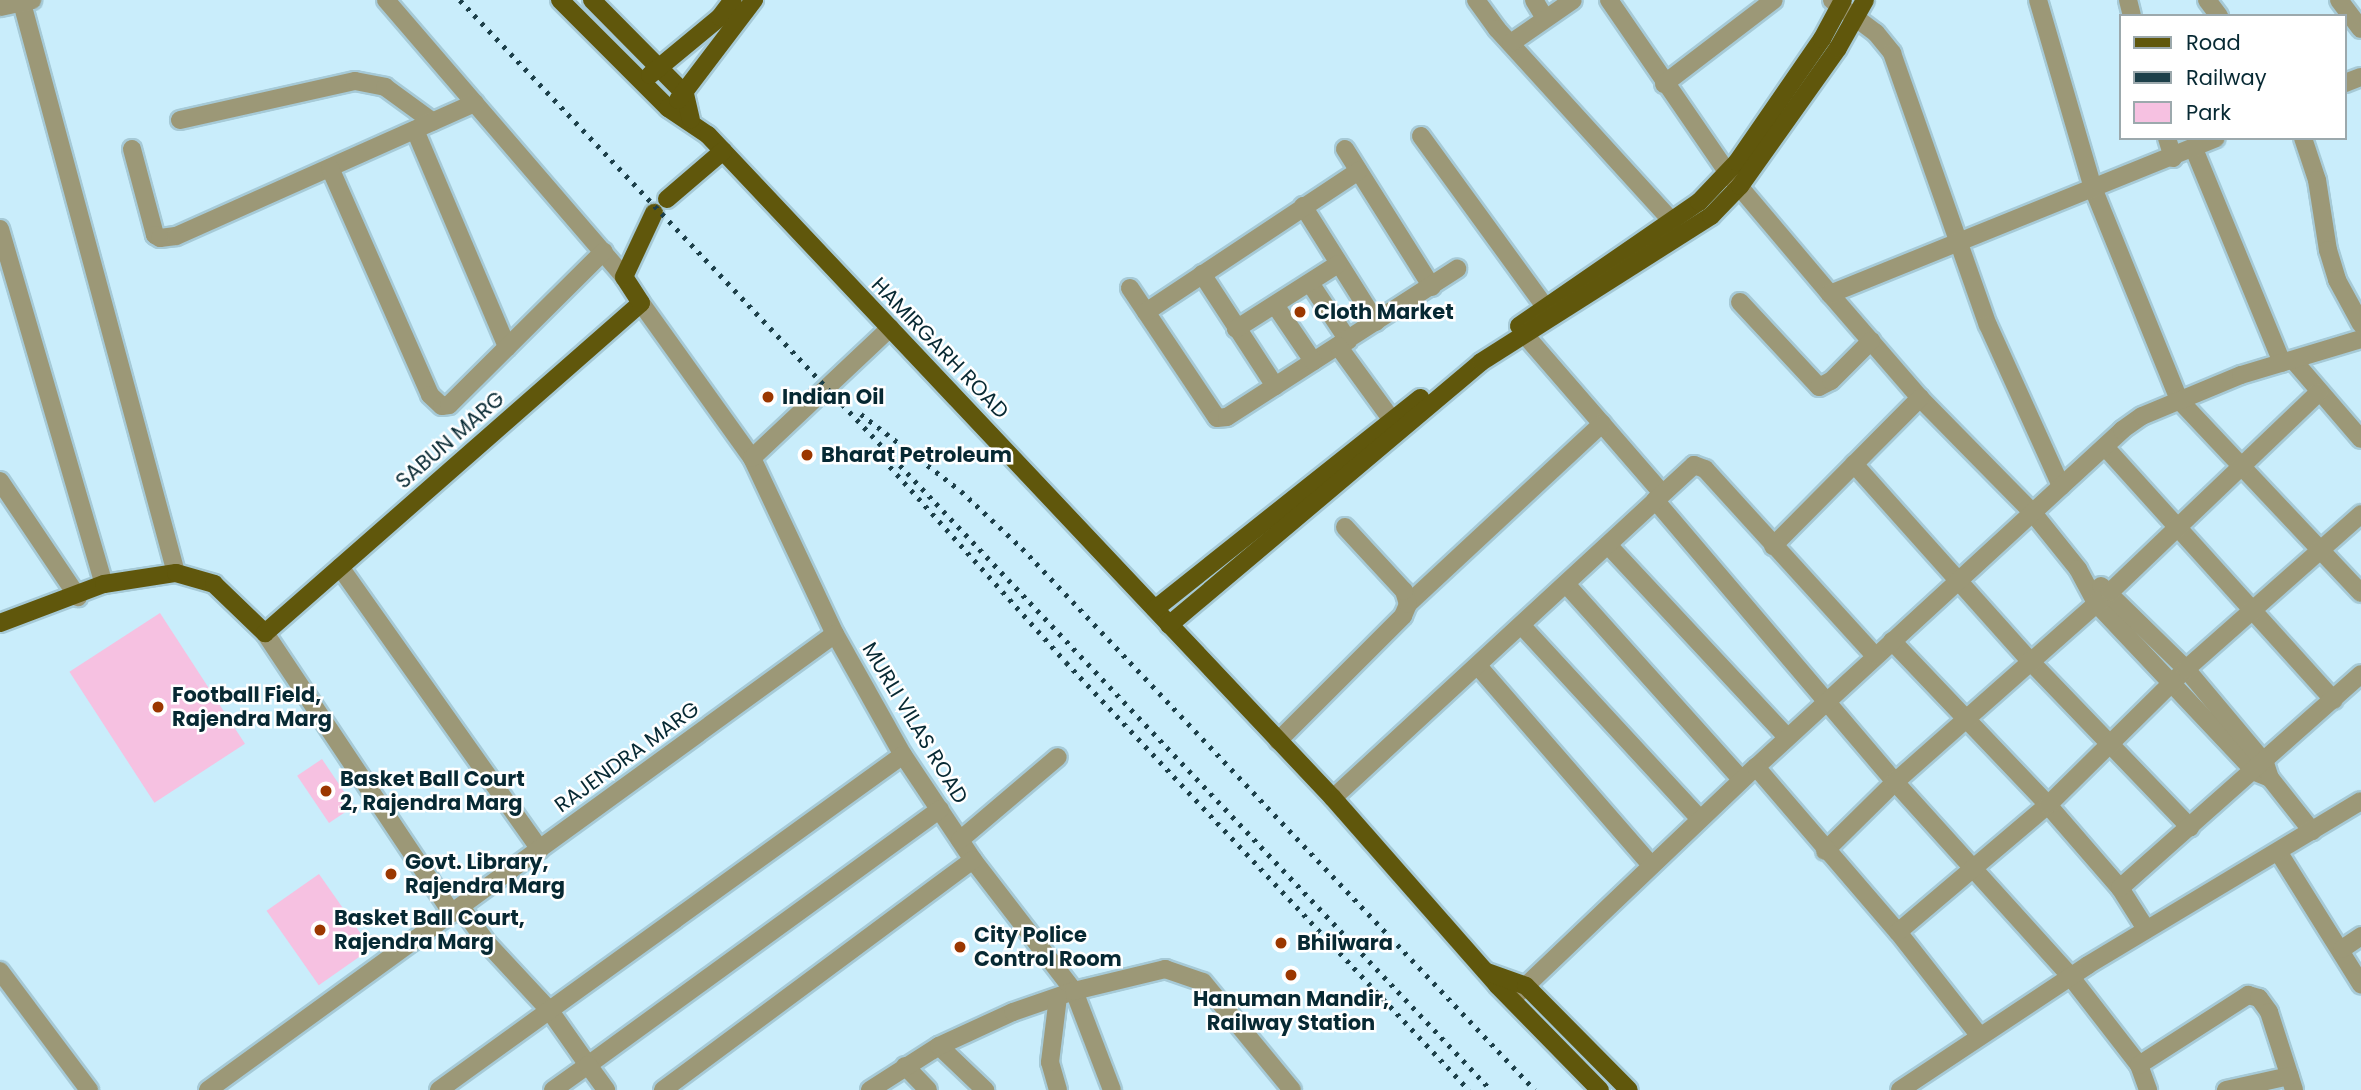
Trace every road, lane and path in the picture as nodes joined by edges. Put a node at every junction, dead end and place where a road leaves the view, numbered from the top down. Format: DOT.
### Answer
graph roads {
  1 [pos="386,0"];
  2 [pos="560,0"];
  3 [pos="592,0"];
  4 [pos="733,0"];
  5 [pos="754,0"];
  6 [pos="1476,0"];
  7 [pos="1534,0"];
  8 [pos="1573,0"];
  9 [pos="1609,0"];
  10 [pos="1774,0"];
  11 [pos="1865,0"];
  12 [pos="2038,0"];
  13 [pos="2339,0"];
  14 [pos="27,1"];
  15 [pos="1838,3"];
  16 [pos="0,8"];
  17 [pos="1545,18"];
  18 [pos="1856,19"];
  19 [pos="2361,29"];
  20 [pos="1511,43"];
  21 [pos="657,67"];
  22 [pos="643,83"];
  23 [pos="1664,85"];
  24 [pos="685,94"];
  25 [pos="475,103"];
  26 [pos="668,108"];
  27 [pos="180,120"];
  28 [pos="691,120"];
  29 [pos="433,122"];
  30 [pos="415,130"];
  31 [pos="1421,136"];
  32 [pos="2168,140"];
  33 [pos="2212,140"];
  34 [pos="2304,140"];
  35 [pos="132,149"];
  36 [pos="1345,149"];
  37 [pos="2194,149"];
  38 [pos="723,151"];
  39 [pos="2173,158"];
  40 [pos="330,168"];
  41 [pos="1358,171"];
  42 [pos="1727,172"];
  43 [pos="1740,186"];
  44 [pos="2093,188"];
  45 [pos="667,199"];
  46 [pos="1303,206"];
  47 [pos="654,214"];
  48 [pos="1672,221"];
  49 [pos="0,229"];
  50 [pos="1961,242"];
  51 [pos="604,251"];
  52 [pos="1338,264"];
  53 [pos="1457,270"];
  54 [pos="1202,274"];
  55 [pos="624,276"];
  56 [pos="1310,283"];
  57 [pos="1432,286"];
  58 [pos="1130,288"];
  59 [pos="1830,294"];
  60 [pos="1740,302"];
  61 [pos="641,303"];
  62 [pos="2355,303"];
  63 [pos="1275,305"];
  64 [pos="1546,307"];
  65 [pos="1146,312"];
  66 [pos="1376,321"];
  67 [pos="2361,324"];
  68 [pos="890,328"];
  69 [pos="1236,329"];
  70 [pos="1525,335"];
  71 [pos="2361,339"];
  72 [pos="1871,341"];
  73 [pos="1343,343"];
  74 [pos="507,346"];
  75 [pos="1313,361"];
  76 [pos="2288,361"];
  77 [pos="1275,386"];
  78 [pos="2319,393"];
  79 [pos="1920,398"];
  80 [pos="2179,400"];
  81 [pos="1392,419"];
  82 [pos="1602,424"];
  83 [pos="2361,439"];
  84 [pos="2105,447"];
  85 [pos="752,458"];
  86 [pos="1854,464"];
  87 [pos="2244,467"];
  88 [pos="0,481"];
  89 [pos="2061,486"];
  90 [pos="1658,497"];
  91 [pos="2033,513"];
  92 [pos="2361,514"];
  93 [pos="1345,527"];
  94 [pos="2176,528"];
  95 [pos="1608,545"];
  96 [pos="1773,546"];
  97 [pos="2323,551"];
  98 [pos="340,567"];
  99 [pos="176,573"];
  100 [pos="1960,579"];
  101 [pos="104,584"];
  102 [pos="1566,584"];
  103 [pos="2361,593"];
  104 [pos="78,597"];
  105 [pos="2103,597"];
  106 [pos="1408,604"];
  107 [pos="1155,609"];
  108 [pos="2253,613"];
  109 [pos="0,623"];
  110 [pos="1169,625"];
  111 [pos="1522,626"];
  112 [pos="265,633"];
  113 [pos="835,634"];
  114 [pos="1892,640"];
  115 [pos="1875,656"];
  116 [pos="2030,661"];
  117 [pos="1478,666"];
  118 [pos="2186,669"];
  119 [pos="2361,674"];
  120 [pos="2170,684"];
  121 [pos="2334,700"];
  122 [pos="1826,701"];
  123 [pos="1964,720"];
  124 [pos="1787,737"];
  125 [pos="1278,741"];
  126 [pos="2111,742"];
  127 [pos="903,755"];
  128 [pos="1058,757"];
  129 [pos="1756,767"];
  130 [pos="2263,771"];
  131 [pos="1741,779"];
  132 [pos="1895,782"];
  133 [pos="1333,798"];
  134 [pos="2361,801"];
  135 [pos="2048,805"];
  136 [pos="940,809"];
  137 [pos="1699,818"];
  138 [pos="2190,827"];
  139 [pos="2312,831"];
  140 [pos="960,840"];
  141 [pos="540,849"];
  142 [pos="1825,850"];
  143 [pos="2278,852"];
  144 [pos="972,860"];
  145 [pos="1650,864"];
  146 [pos="1974,868"];
  147 [pos="2120,888"];
  148 [pos="457,910"];
  149 [pos="2146,929"];
  150 [pos="1898,932"];
  151 [pos="2361,936"];
  152 [pos="2342,948"];
  153 [pos="0,971"];
  154 [pos="1487,972"];
  155 [pos="2070,976"];
  156 [pos="2361,984"];
  157 [pos="1526,986"];
  158 [pos="1066,994"];
  159 [pos="1512,999"];
  160 [pos="550,1011"];
  161 [pos="1979,1035"];
  162 [pos="939,1046"];
  163 [pos="588,1065"];
  164 [pos="905,1066"];
  165 [pos="2138,1066"];
  166 [pos="1927,1083"];
  167 [pos="2292,1083"];
  168 [pos="876,1088"];
  169 [pos="89,1090"];
  170 [pos="208,1090"];
  171 [pos="439,1090"];
  172 [pos="553,1090"];
  173 [pos="606,1090"];
  174 [pos="663,1090"];
  175 [pos="928,1090"];
  176 [pos="985,1090"];
  177 [pos="1058,1090"];
  178 [pos="1112,1090"];
  179 [pos="1292,1090"];
  180 [pos="1600,1090"];
  181 [pos="1629,1090"];
  182 [pos="1900,1090"];
  183 [pos="2148,1090"];
  184 [pos="2227,1090"];
  1 -- 25 [label="street"];
  2 -- 22 [label="main road, HAMIRGARH ROAD"];
  3 -- 21 [label="main road"];
  4 -- 21 [label="main road"];
  5 -- 24 [label="main road"];
  6 -- 20 [label="street"];
  7 -- 17 [label="street"];
  8 -- 17 [label="street"];
  9 -- 23 [label="street"];
  10 -- 23 [label="street"];
  11 -- 18 [label="main road"];
  12 -- 44 [label="street"];
  13 -- 19 [label="street"];
  14 -- 16 [label="street"];
  14 -- 99 [label="street"];
  15 -- 18 [label="street"];
  15 -- 42 [label="main road"];
  17 -- 20 [label="street"];
  18 -- 43 [label="main road"];
  18 -- 50 [label="street"];
  20 -- 48 [label="street"];
  21 -- 22 [label="main road"];
  21 -- 24 [label="main road"];
  22 -- 26 [label="main road, HAMIRGARH ROAD"];
  23 -- 42 [label="street"];
  24 -- 26 [label="main road"];
  24 -- 28 [label="main road"];
  25 -- 29 [label="street"];
  25 -- 51 [label="street"];
  26 -- 28 [label="main road, HAMIRGARH ROAD"];
  27 -- 29 [label="street"];
  28 -- 38 [label="main road, HAMIRGARH ROAD"];
  29 -- 30 [label="street"];
  30 -- 40 [label="street"];
  30 -- 74 [label="street"];
  31 -- 64 [label="street"];
  32 -- 39 [label="street"];
  33 -- 37 [label="street"];
  34 -- 62 [label="street"];
  35 -- 40 [label="street"];
  36 -- 41 [label="street"];
  37 -- 39 [label="street"];
  37 -- 76 [label="street"];
  38 -- 45 [label="main road"];
  38 -- 68 [label="main road, HAMIRGARH ROAD"];
  39 -- 44 [label="street"];
  40 -- 74 [label="street"];
  41 -- 46 [label="street"];
  41 -- 57 [label="street"];
  42 -- 43 [label="street"];
  42 -- 48 [label="main road"];
  43 -- 59 [label="street"];
  43 -- 70 [label="main road"];
  44 -- 50 [label="street"];
  44 -- 80 [label="street"];
  46 -- 52 [label="street"];
  46 -- 54 [label="street"];
  47 -- 55 [label="main road"];
  48 -- 64 [label="main road"];
  49 -- 101 [label="street"];
  50 -- 59 [label="street"];
  50 -- 89 [label="street"];
  51 -- 55 [label="street"];
  51 -- 74 [label="street"];
  52 -- 56 [label="street"];
  52 -- 66 [label="street"];
  53 -- 57 [label="street"];
  54 -- 65 [label="street"];
  54 -- 69 [label="street"];
  55 -- 61 [label="main road"];
  56 -- 63 [label="street"];
  56 -- 73 [label="street"];
  57 -- 66 [label="street"];
  58 -- 65 [label="street"];
  59 -- 72 [label="street"];
  60 -- 72 [label="street"];
  61 -- 85 [label="street, MURLI VILAS ROAD"];
  61 -- 98 [label="main road, SABUN MARG"];
  62 -- 67 [label="street"];
  63 -- 69 [label="street"];
  63 -- 75 [label="street"];
  64 -- 81 [label="main road"];
  65 -- 77 [label="street"];
  66 -- 73 [label="street"];
  68 -- 85 [label="street"];
  68 -- 107 [label="main road, HAMIRGARH ROAD"];
  69 -- 77 [label="street"];
  70 -- 82 [label="street"];
  70 -- 110 [label="main road"];
  71 -- 76 [label="street"];
  72 -- 79 [label="street"];
  73 -- 75 [label="street"];
  73 -- 81 [label="street"];
  75 -- 77 [label="street"];
  76 -- 78 [label="street"];
  76 -- 80 [label="street"];
  78 -- 83 [label="street"];
  78 -- 87 [label="street"];
  79 -- 86 [label="street"];
  79 -- 91 [label="street"];
  80 -- 84 [label="street"];
  80 -- 87 [label="street"];
  81 -- 107 [label="main road"];
  82 -- 90 [label="street"];
  82 -- 106 [label="street"];
  84 -- 89 [label="street"];
  84 -- 94 [label="street"];
  85 -- 113 [label="street, MURLI VILAS ROAD"];
  86 -- 96 [label="street"];
  86 -- 100 [label="street"];
  87 -- 94 [label="street"];
  87 -- 97 [label="street"];
  88 -- 104 [label="street"];
  89 -- 91 [label="street"];
  90 -- 95 [label="street"];
  90 -- 96 [label="street"];
  90 -- 122 [label="street"];
  91 -- 100 [label="street"];
  91 -- 105 [label="street"];
  92 -- 97 [label="street"];
  93 -- 106 [label="street"];
  94 -- 105 [label="street"];
  94 -- 108 [label="street"];
  95 -- 102 [label="street"];
  95 -- 124 [label="street"];
  96 -- 115 [label="street"];
  97 -- 103 [label="street"];
  97 -- 108 [label="street"];
  98 -- 112 [label="main road, SABUN MARG"];
  98 -- 141 [label="street"];
  99 -- 101 [label="main road"];
  99 -- 112 [label="main road"];
  100 -- 114 [label="street"];
  100 -- 116 [label="street"];
  101 -- 104 [label="main road"];
  102 -- 111 [label="street"];
  102 -- 131 [label="street"];
  104 -- 109 [label="main road"];
  105 -- 116 [label="street"];
  105 -- 118 [label="street"];
  105 -- 120 [label="street"];
  106 -- 125 [label="street"];
  107 -- 110 [label="main road, HAMIRGARH ROAD"];
  108 -- 118 [label="street"];
  108 -- 121 [label="street"];
  110 -- 125 [label="main road, HAMIRGARH ROAD"];
  111 -- 117 [label="street"];
  111 -- 137 [label="street"];
  112 -- 148 [label="street"];
  113 -- 127 [label="street, MURLI VILAS ROAD"];
  113 -- 141 [label="street, RAJENDRA MARG"];
  114 -- 115 [label="street"];
  114 -- 123 [label="street"];
  115 -- 122 [label="street"];
  116 -- 123 [label="street"];
  116 -- 126 [label="street"];
  117 -- 133 [label="street"];
  117 -- 145 [label="street"];
  118 -- 120 [label="street"];
  118 -- 130 [label="street"];
  119 -- 121 [label="street"];
  120 -- 126 [label="street"];
  120 -- 130 [label="street"];
  121 -- 130 [label="street"];
  122 -- 124 [label="street"];
  122 -- 132 [label="street"];
  123 -- 132 [label="street"];
  123 -- 135 [label="street"];
  124 -- 129 [label="street"];
  125 -- 133 [label="main road, HAMIRGARH ROAD"];
  126 -- 135 [label="street"];
  126 -- 138 [label="street"];
  127 -- 136 [label="street, MURLI VILAS ROAD"];
  127 -- 160 [label="street"];
  128 -- 140 [label="street"];
  129 -- 131 [label="street"];
  129 -- 142 [label="street"];
  130 -- 138 [label="street"];
  130 -- 139 [label="street"];
  131 -- 137 [label="street"];
  132 -- 142 [label="street"];
  132 -- 146 [label="street"];
  133 -- 154 [label="main road, HAMIRGARH ROAD"];
  134 -- 139 [label="street"];
  135 -- 146 [label="street"];
  135 -- 147 [label="street"];
  136 -- 140 [label="street, MURLI VILAS ROAD"];
  136 -- 163 [label="street"];
  137 -- 145 [label="street"];
  138 -- 147 [label="street"];
  139 -- 143 [label="street"];
  140 -- 144 [label="street, MURLI VILAS ROAD"];
  141 -- 148 [label="street, RAJENDRA MARG"];
  142 -- 150 [label="street"];
  143 -- 149 [label="street"];
  143 -- 152 [label="street"];
  144 -- 158 [label="street, MURLI VILAS ROAD"];
  144 -- 174 [label="street"];
  145 -- 157 [label="street"];
  146 -- 150 [label="street"];
  146 -- 155 [label="street"];
  147 -- 149 [label="street"];
  148 -- 160 [label="street"];
  148 -- 170 [label="street, RAJENDRA MARG"];
  149 -- 155 [label="street"];
  150 -- 161 [label="street"];
  151 -- 152 [label="street"];
  152 -- 156 [label="street"];
  153 -- 169 [label="street"];
  154 -- 157 [label="main road"];
  154 -- 159 [label="main road, HAMIRGARH ROAD"];
  155 -- 161 [label="street"];
  155 -- 165 [label="street"];
  157 -- 159 [label="street"];
  157 -- 181 [label="main road"];
  158 -- 162 [label="street"];
  158 -- 177 [label="street"];
  158 -- 178 [label="street, MURLI VILAS ROAD"];
  158 -- 179 [label="street"];
  159 -- 180 [label="main road, HAMIRGARH ROAD"];
  160 -- 163 [label="street"];
  160 -- 171 [label="street"];
  161 -- 166 [label="street"];
  162 -- 164 [label="street"];
  162 -- 176 [label="street"];
  163 -- 172 [label="street"];
  163 -- 173 [label="street"];
  164 -- 168 [label="street"];
  164 -- 175 [label="street"];
  165 -- 167 [label="street"];
  165 -- 183 [label="street"];
  166 -- 182 [label="street"];
  167 -- 184 [label="street"];
}
